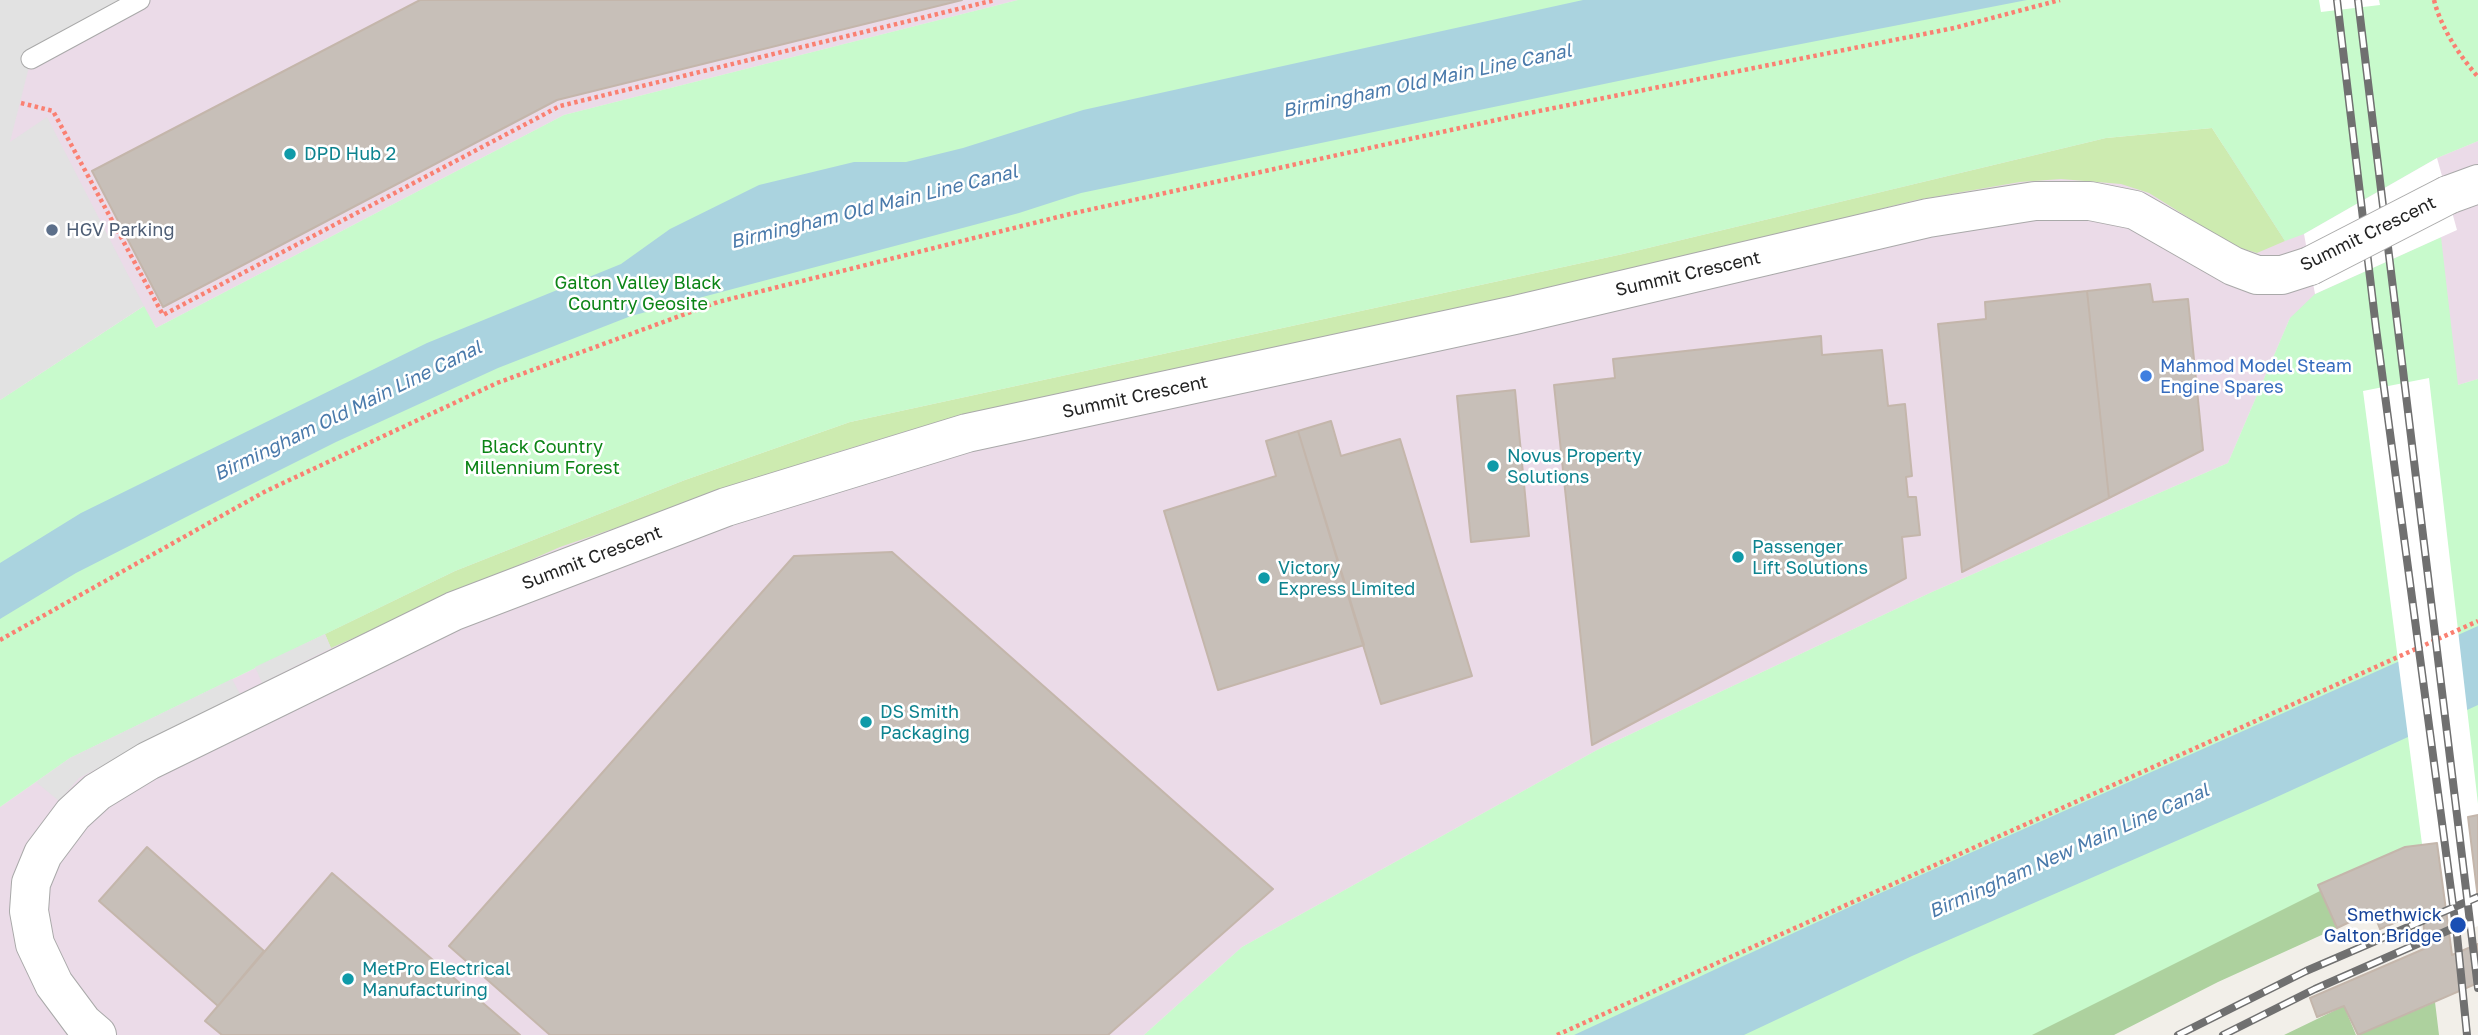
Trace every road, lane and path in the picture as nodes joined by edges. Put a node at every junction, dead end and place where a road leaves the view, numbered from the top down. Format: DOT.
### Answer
graph roads {
  1 [pos="140,0"];
  2 [pos="995,0"];
  3 [pos="2060,0"];
  4 [pos="2434,0"];
  5 [pos="31,59"];
  6 [pos="2478,77"];
  7 [pos="20,103"];
  8 [pos="2463,189"];
  9 [pos="2478,621"];
  10 [pos="0,640"];
  11 [pos="97,1035"];
  12 [pos="1557,1035"];
  1 -- 5 [label="lane"];
  2 -- 7 [label="path"];
  3 -- 10 [label="path"];
  4 -- 6 [label="path"];
  8 -- 11 [label="street, Summit Crescent, bridge"];
  9 -- 12 [label="path"];
}
